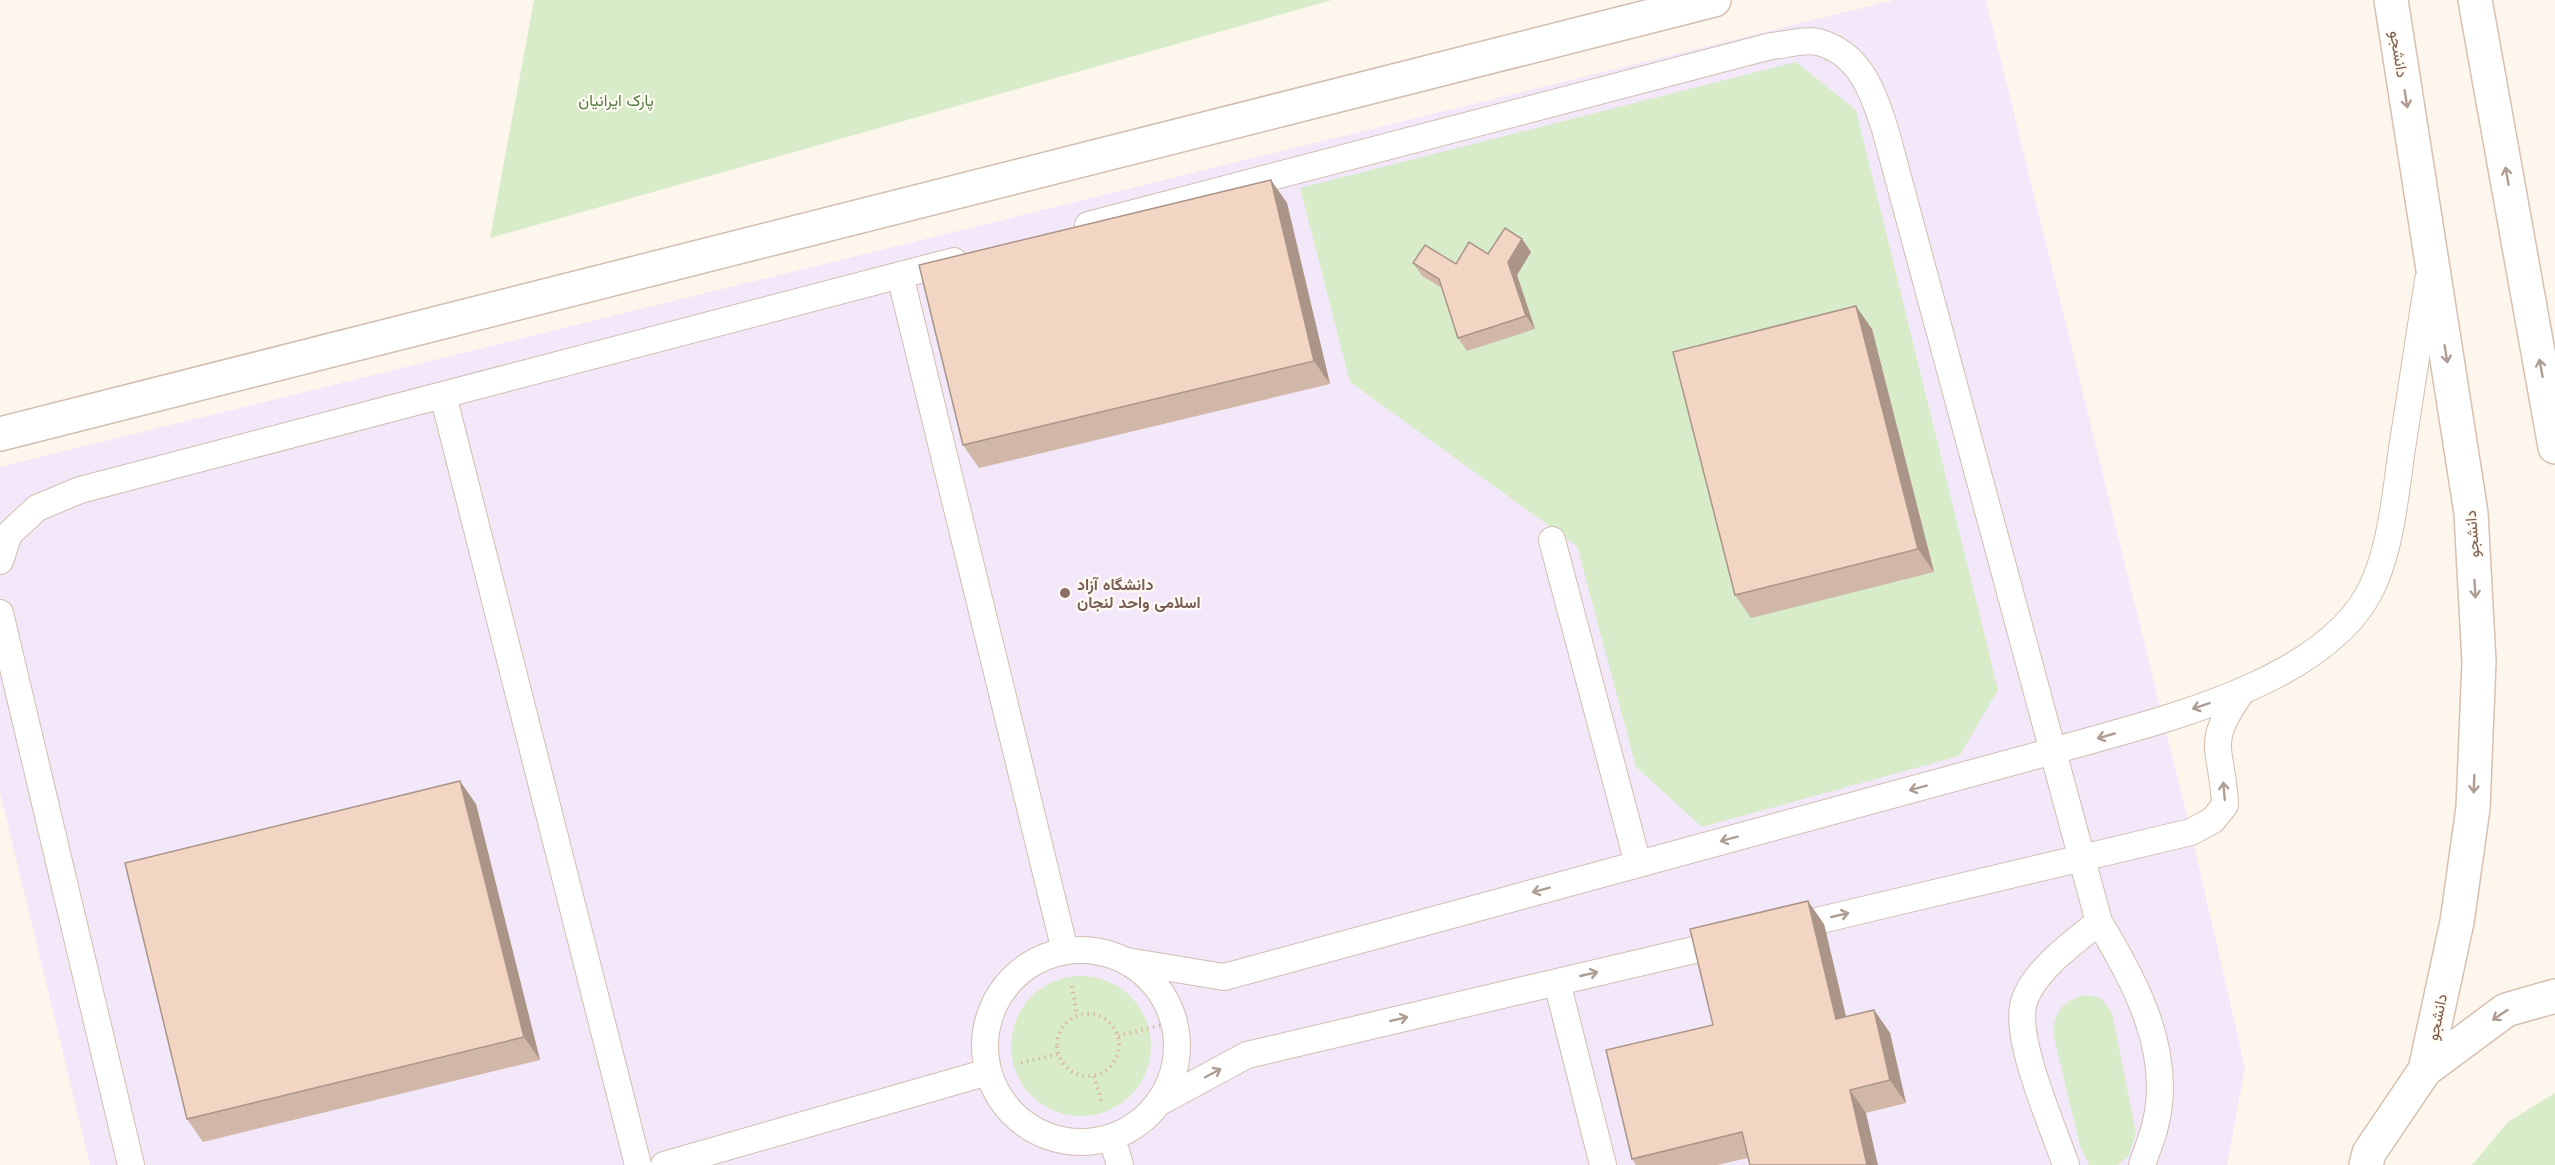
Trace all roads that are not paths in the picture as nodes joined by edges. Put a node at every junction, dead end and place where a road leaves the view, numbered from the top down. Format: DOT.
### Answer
graph roads {
  1 [pos="1714,0"];
  2 [pos="2391,0"];
  3 [pos="2475,0"];
  4 [pos="1060,232"];
  5 [pos="980,254"];
  6 [pos="2431,259"];
  7 [pos="900,275"];
  8 [pos="442,394"];
  9 [pos="0,434"];
  10 [pos="2555,447"];
  11 [pos="1552,540"];
  12 [pos="0,561"];
  13 [pos="0,613"];
  14 [pos="2241,693"];
  15 [pos="2053,751"];
  16 [pos="2081,858"];
  17 [pos="1638,864"];
  18 [pos="2099,922"];
  19 [pos="1065,951"];
  20 [pos="1127,961"];
  21 [pos="1557,982"];
  22 [pos="2555,996"];
  23 [pos="2425,1070"];
  24 [pos="988,1072"];
  25 [pos="1162,1101"];
  26 [pos="1112,1138"];
  27 [pos="131,1165"];
  28 [pos="638,1165"];
  29 [pos="664,1165"];
  30 [pos="1120,1165"];
  31 [pos="1603,1165"];
  32 [pos="2066,1165"];
  33 [pos="2142,1165"];
  34 [pos="2366,1165"];
  1 -- 9 [label="main road"];
  2 -- 6 [label="main road, دانشجو, one-way"];
  10 -- 3 [label="main road, one-way"];
  4 -- 15 [label="lane"];
  5 -- 7 [label="lane"];
  6 -- 14 [label="lane"];
  6 -- 23 [label="main road, دانشجو, one-way"];
  7 -- 8 [label="lane"];
  7 -- 19 [label="lane"];
  8 -- 12 [label="lane"];
  8 -- 28 [label="lane"];
  11 -- 17 [label="lane"];
  13 -- 27 [label="lane"];
  14 -- 15 [label="lane, one-way"];
  16 -- 14 [label="lane, one-way"];
  15 -- 16 [label="lane"];
  15 -- 17 [label="lane, one-way"];
  16 -- 18 [label="lane"];
  21 -- 16 [label="lane, one-way"];
  17 -- 20 [label="lane, one-way"];
  18 -- 32 [label="lane"];
  18 -- 33 [label="lane"];
  19 -- 20 [label="lane"];
  19 -- 24 [label="lane"];
  20 -- 25 [label="lane"];
  25 -- 21 [label="lane, one-way"];
  21 -- 31 [label="lane"];
  22 -- 23 [label="main road, one-way"];
  23 -- 34 [label="main road"];
  24 -- 26 [label="lane"];
  24 -- 29 [label="lane"];
  25 -- 26 [label="lane"];
  26 -- 30 [label="lane"];
}
